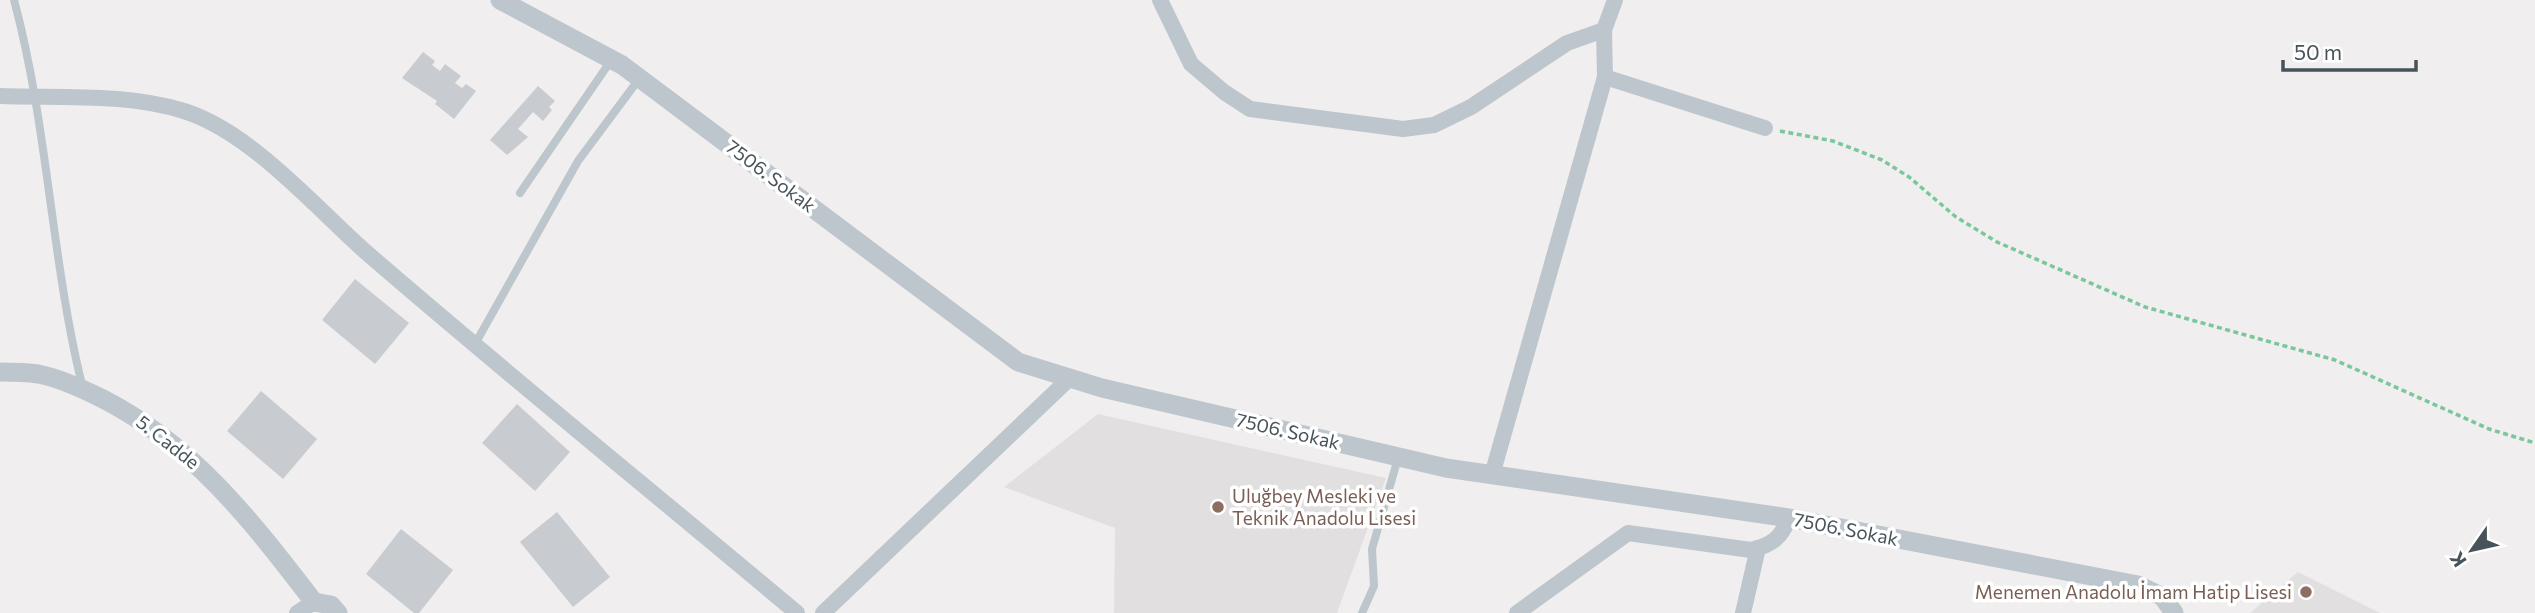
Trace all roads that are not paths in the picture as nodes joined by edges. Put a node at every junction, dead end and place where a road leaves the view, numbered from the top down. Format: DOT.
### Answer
graph roads {
  1 [pos="14,0"];
  2 [pos="500,0"];
  3 [pos="1160,0"];
  4 [pos="1615,0"];
  5 [pos="1604,30"];
  6 [pos="612,59"];
  7 [pos="1605,77"];
  8 [pos="640,78"];
  9 [pos="0,96"];
  10 [pos="36,97"];
  11 [pos="1765,128"];
  12 [pos="520,193"];
  13 [pos="475,344"];
  14 [pos="0,372"];
  15 [pos="1070,378"];
  16 [pos="82,388"];
  17 [pos="1398,457"];
  18 [pos="1492,475"];
  19 [pos="1789,518"];
  20 [pos="1758,548"];
  21 [pos="312,608"];
  22 [pos="297,613"];
  23 [pos="338,613"];
  24 [pos="797,613"];
  25 [pos="823,613"];
  26 [pos="1363,613"];
  27 [pos="1517,613"];
  28 [pos="1743,613"];
  29 [pos="2174,613"];
  1 -- 10 [label="lane"];
  2 -- 6 [label="street, 7506. Sokak"];
  3 -- 5 [label="street"];
  4 -- 5 [label="street"];
  5 -- 7 [label="street"];
  6 -- 8 [label="street, 7506. Sokak"];
  6 -- 12 [label="lane"];
  7 -- 11 [label="street"];
  7 -- 18 [label="street"];
  8 -- 13 [label="lane"];
  8 -- 15 [label="street, 7506. Sokak"];
  9 -- 10 [label="street"];
  10 -- 13 [label="street"];
  10 -- 16 [label="lane"];
  13 -- 24 [label="street"];
  14 -- 16 [label="street, 5. Cadde"];
  15 -- 17 [label="street, 7506. Sokak"];
  15 -- 25 [label="street"];
  16 -- 21 [label="street, 5. Cadde"];
  17 -- 18 [label="street, 7506. Sokak"];
  17 -- 26 [label="lane"];
  18 -- 19 [label="street, 7506. Sokak"];
  19 -- 20 [label="street"];
  19 -- 29 [label="street, 7506. Sokak"];
  20 -- 27 [label="street"];
  20 -- 28 [label="street"];
  21 -- 22 [label="street"];
  21 -- 23 [label="street"];
}
